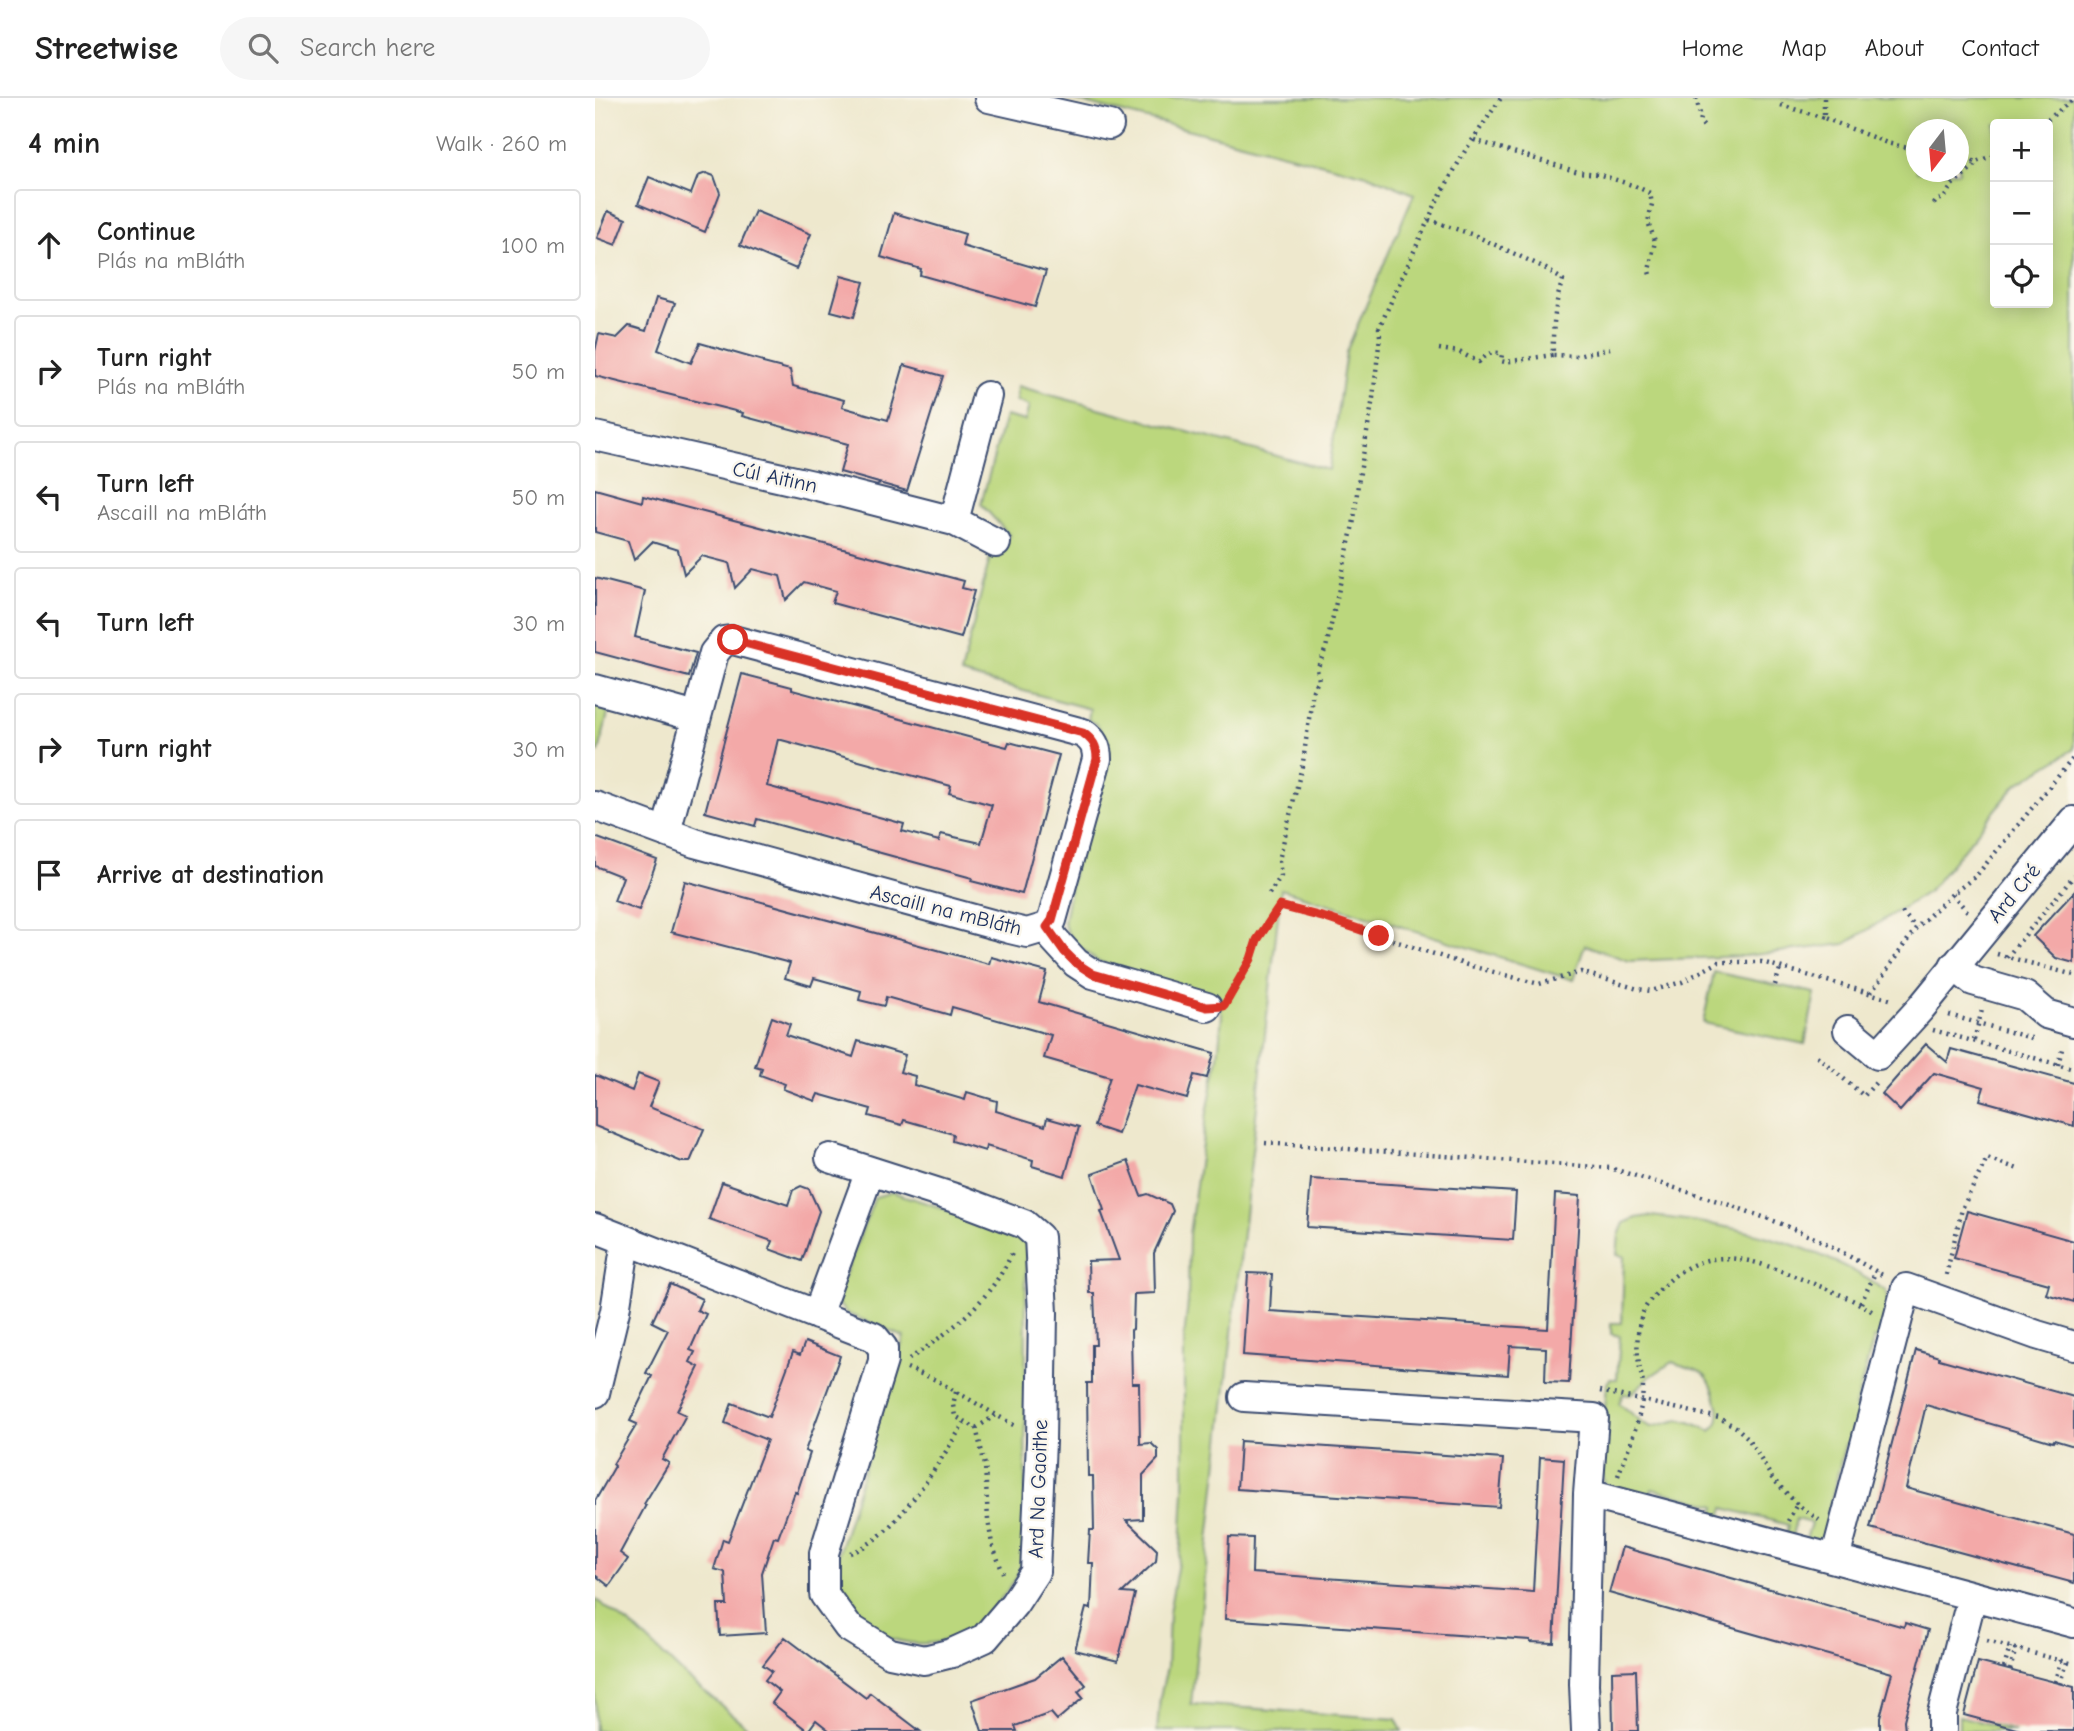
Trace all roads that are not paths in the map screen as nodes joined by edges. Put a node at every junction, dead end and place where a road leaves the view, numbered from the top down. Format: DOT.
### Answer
graph roads {
  1 [pos="989,98"];
  2 [pos="1109,125"];
  3 [pos="987,396"];
  4 [pos="595,436"];
  5 [pos="954,521"];
  6 [pos="996,543"];
  7 [pos="595,689"];
  8 [pos="696,717"];
  9 [pos="595,806"];
  10 [pos="2074,821"];
  11 [pos="666,832"];
  12 [pos="1047,927"];
  13 [pos="1954,966"];
  14 [pos="1207,1007"];
  15 [pos="1848,1030"];
  16 [pos="2068,1035"];
  17 [pos="830,1158"];
  18 [pos="870,1171"];
  19 [pos="595,1228"];
  20 [pos="626,1241"];
  21 [pos="817,1315"];
  22 [pos="2074,1346"];
  23 [pos="595,1393"];
  24 [pos="1244,1397"];
  25 [pos="1600,1497"];
  26 [pos="1835,1559"];
  27 [pos="1972,1597"];
  28 [pos="2074,1623"];
  29 [pos="1586,1731"];
  30 [pos="1942,1731"];
  1 -- 2 [label="street"];
  3 -- 5 [label="street"];
  4 -- 5 [label="street, Cúl Aitinn"];
  5 -- 6 [label="street, Cúl Aitinn"];
  7 -- 8 [label="street"];
  8 -- 11 [label="street"];
  8 -- 12 [label="street"];
  9 -- 11 [label="street, Ascaill na mBláth"];
  10 -- 13 [label="street, Ard Cré"];
  11 -- 12 [label="street, Ascaill na mBláth"];
  12 -- 14 [label="street, Ascaill na mBláth"];
  13 -- 15 [label="street, Ard Cré"];
  13 -- 16 [label="street"];
  17 -- 18 [label="street"];
  18 -- 21 [label="street"];
  18 -- 21 [label="street, Ard Na Gaoithe"];
  19 -- 20 [label="street, Ard Na Gaoithe"];
  20 -- 21 [label="street, Ard Na Gaoithe"];
  20 -- 23 [label="street"];
  22 -- 26 [label="street"];
  24 -- 25 [label="street"];
  25 -- 26 [label="street"];
  25 -- 29 [label="street"];
  26 -- 27 [label="street"];
  27 -- 28 [label="street"];
  27 -- 30 [label="street"];
}
